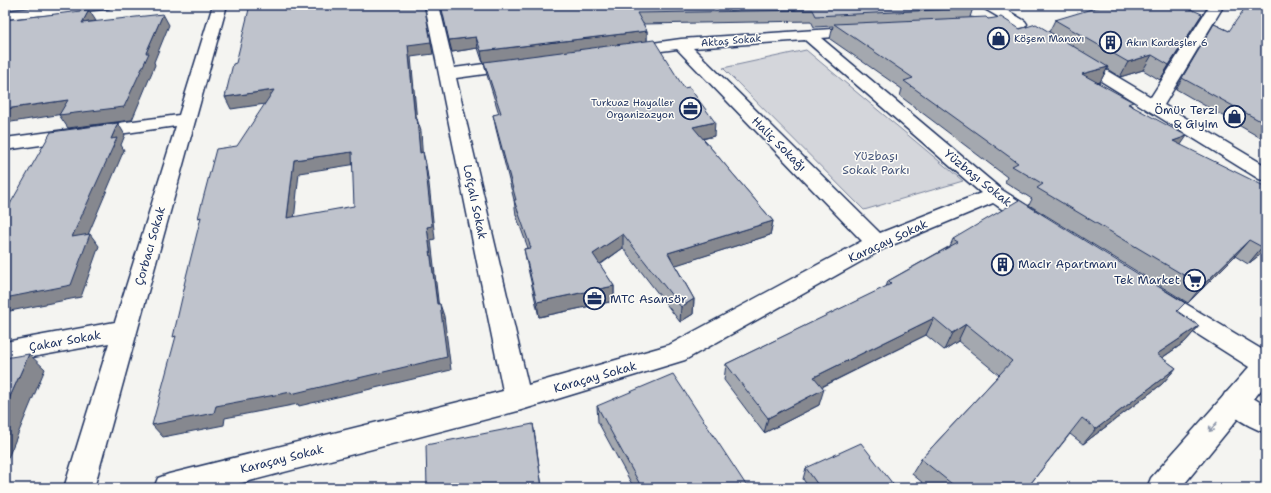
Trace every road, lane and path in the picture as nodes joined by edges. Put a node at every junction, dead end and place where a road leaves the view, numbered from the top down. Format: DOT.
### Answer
graph roads {
  1 [pos="104,5"];
  2 [pos="220,5"];
  3 [pos="432,5"];
  4 [pos="988,5"];
  5 [pos="1217,5"];
  6 [pos="50,8"];
  7 [pos="5,15"];
  8 [pos="966,26"];
  9 [pos="878,30"];
  10 [pos="807,34"];
  11 [pos="681,44"];
  12 [pos="1063,51"];
  13 [pos="618,52"];
  14 [pos="524,64"];
  15 [pos="446,74"];
  16 [pos="1154,107"];
  17 [pos="187,119"];
  18 [pos="5,144"];
  19 [pos="1266,175"];
  20 [pos="995,195"];
  21 [pos="1055,233"];
  22 [pos="877,244"];
  23 [pos="1134,283"];
  24 [pos="125,330"];
  25 [pos="5,352"];
  26 [pos="1266,365"];
  27 [pos="518,399"];
  28 [pos="1235,402"];
  29 [pos="1266,421"];
  30 [pos="79,488"];
  31 [pos="169,488"];
  32 [pos="1162,488"];
  1 -- 6 [label="street"];
  2 -- 17 [label="street, Çorbacı Sokak"];
  3 -- 15 [label="street, Lofçalı Sokak"];
  4 -- 8 [label="street"];
  5 -- 16 [label="street"];
  6 -- 7 [label="street"];
  9 -- 10 [label="street, Aktaş Sokak"];
  10 -- 11 [label="street, Aktaş Sokak"];
  10 -- 20 [label="street, Yüzbaşı Sokak"];
  11 -- 13 [label="street, Aktaş Sokak"];
  11 -- 22 [label="street, Haliç Sokağı"];
  12 -- 16 [label="street"];
  14 -- 15 [label="street"];
  15 -- 27 [label="street, Lofçalı Sokak"];
  16 -- 19 [label="street"];
  17 -- 18 [label="street"];
  17 -- 24 [label="street, Çorbacı Sokak"];
  20 -- 21 [label="street, Yüzbaşı Sokak"];
  20 -- 22 [label="street, Karaçay Sokak"];
  22 -- 27 [label="street, Karaçay Sokak"];
  23 -- 26 [label="street"];
  24 -- 25 [label="street, Çakar Sokak"];
  24 -- 30 [label="street, Çorbacı Sokak"];
  26 -- 28 [label="street"];
  27 -- 31 [label="street, Karaçay Sokak"];
  28 -- 29 [label="street"];
  28 -- 32 [label="street, one-way"];
}
